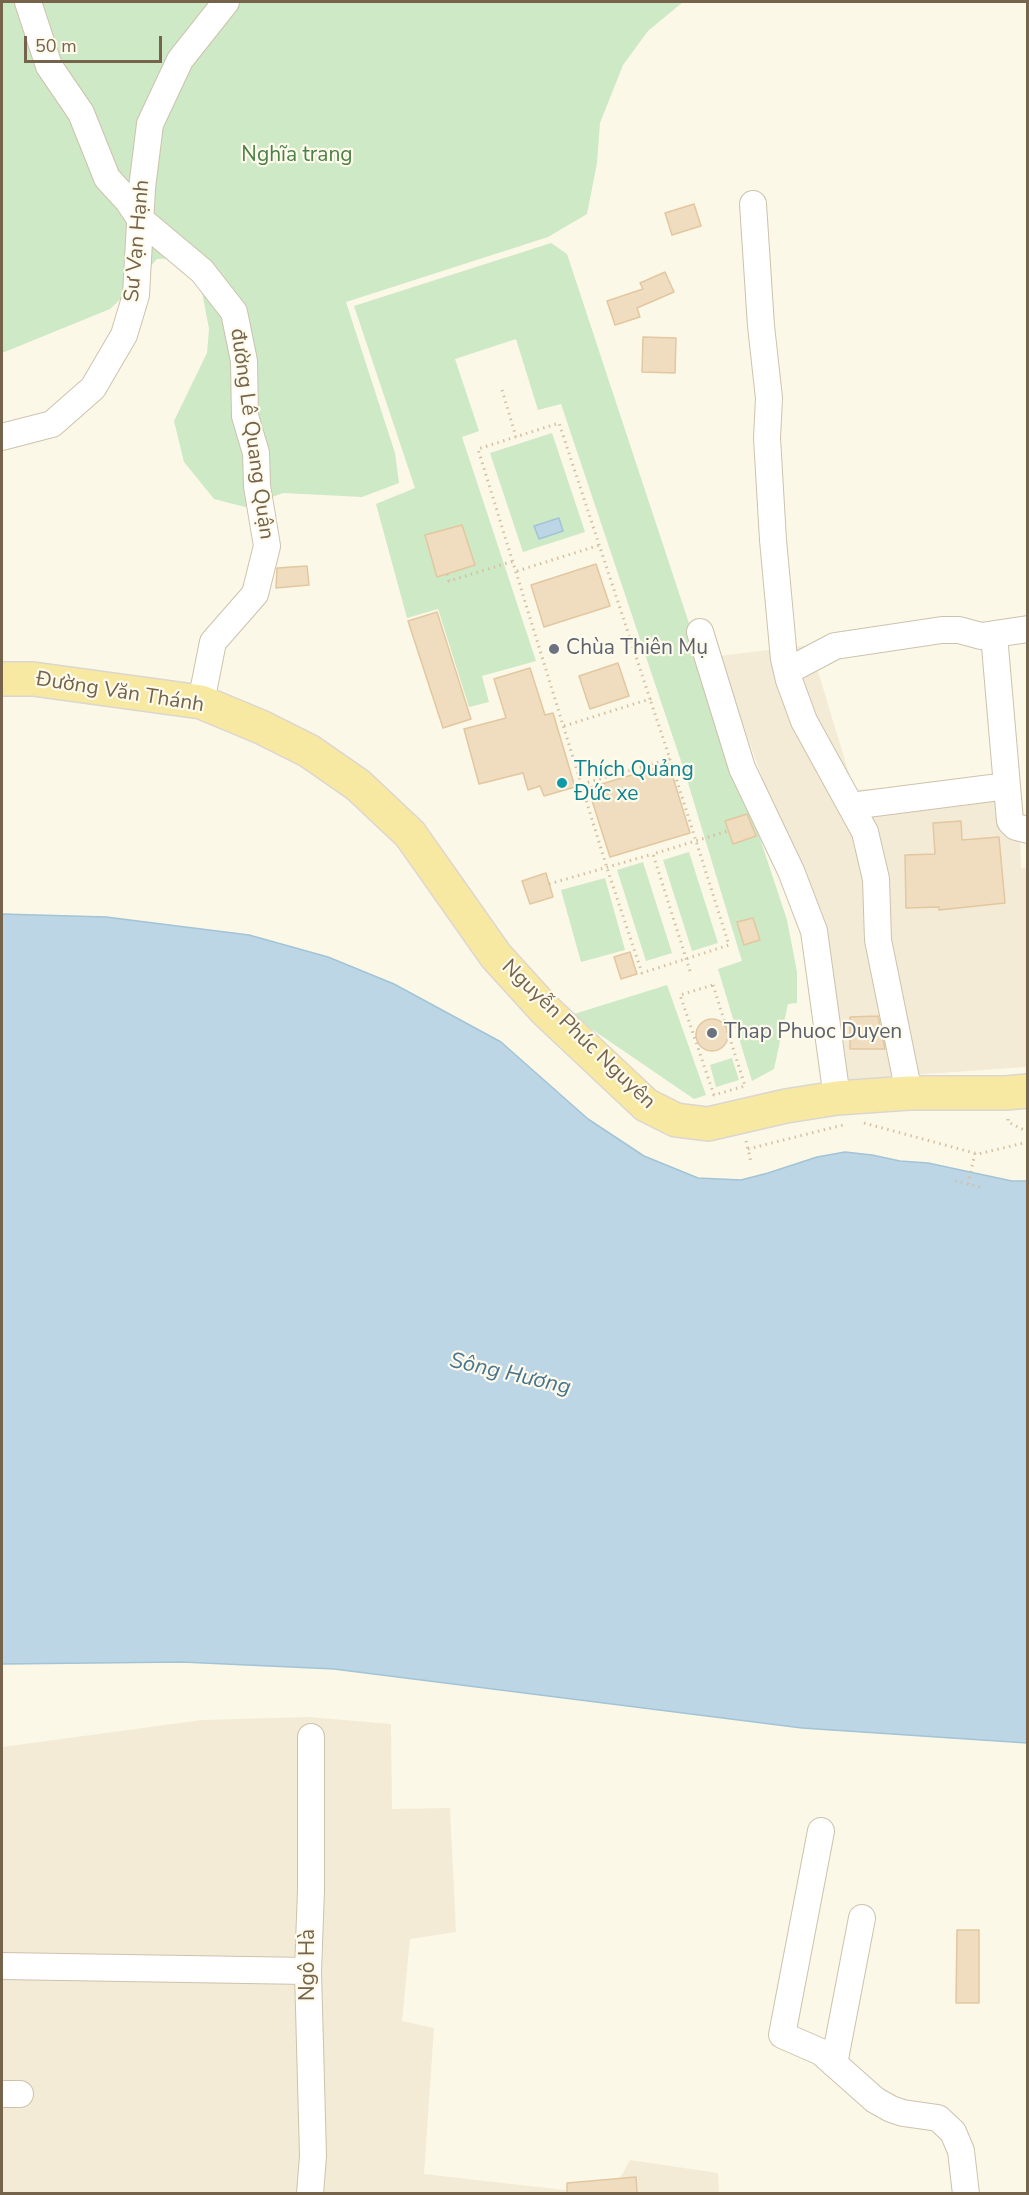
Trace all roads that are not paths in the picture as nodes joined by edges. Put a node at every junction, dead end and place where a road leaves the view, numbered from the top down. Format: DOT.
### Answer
graph roads {
  1 [pos="28,2"];
  2 [pos="226,2"];
  3 [pos="753,204"];
  4 [pos="140,219"];
  5 [pos="2,437"];
  6 [pos="1028,629"];
  7 [pos="700,632"];
  8 [pos="994,635"];
  9 [pos="787,669"];
  10 [pos="2,679"];
  11 [pos="201,702"];
  12 [pos="1007,786"];
  13 [pos="851,806"];
  14 [pos="1028,830"];
  15 [pos="496,956"];
  16 [pos="1028,1091"];
  17 [pos="909,1093"];
  18 [pos="846,1114"];
  19 [pos="311,1737"];
  20 [pos="821,1831"];
  21 [pos="862,1918"];
  22 [pos="2,1966"];
  23 [pos="308,1971"];
  24 [pos="834,2064"];
  25 [pos="310,2193"];
  26 [pos="966,2193"];
  1 -- 4 [label="street, đường Lê Quang Quận"];
  2 -- 4 [label="street, Sư Vạn Hạnh"];
  3 -- 9 [label="street"];
  4 -- 5 [label="street, Sư Vạn Hạnh"];
  4 -- 11 [label="street, đường Lê Quang Quận"];
  6 -- 8 [label="street"];
  7 -- 18 [label="street"];
  8 -- 9 [label="street"];
  8 -- 12 [label="street"];
  9 -- 13 [label="street"];
  10 -- 11 [label="main road, Đường Văn Thánh"];
  11 -- 15 [label="main road, Đường Văn Thánh"];
  12 -- 13 [label="street"];
  12 -- 14 [label="street"];
  13 -- 17 [label="street"];
  15 -- 18 [label="main road, Nguyễn Phúc Nguyên"];
  16 -- 17 [label="main road"];
  17 -- 18 [label="main road, Nguyễn Phúc Nguyên"];
  19 -- 23 [label="street, Ngô Hà"];
  20 -- 24 [label="street"];
  21 -- 24 [label="street"];
  22 -- 23 [label="street"];
  23 -- 25 [label="street, Ngô Hà"];
  24 -- 26 [label="street"];
}
